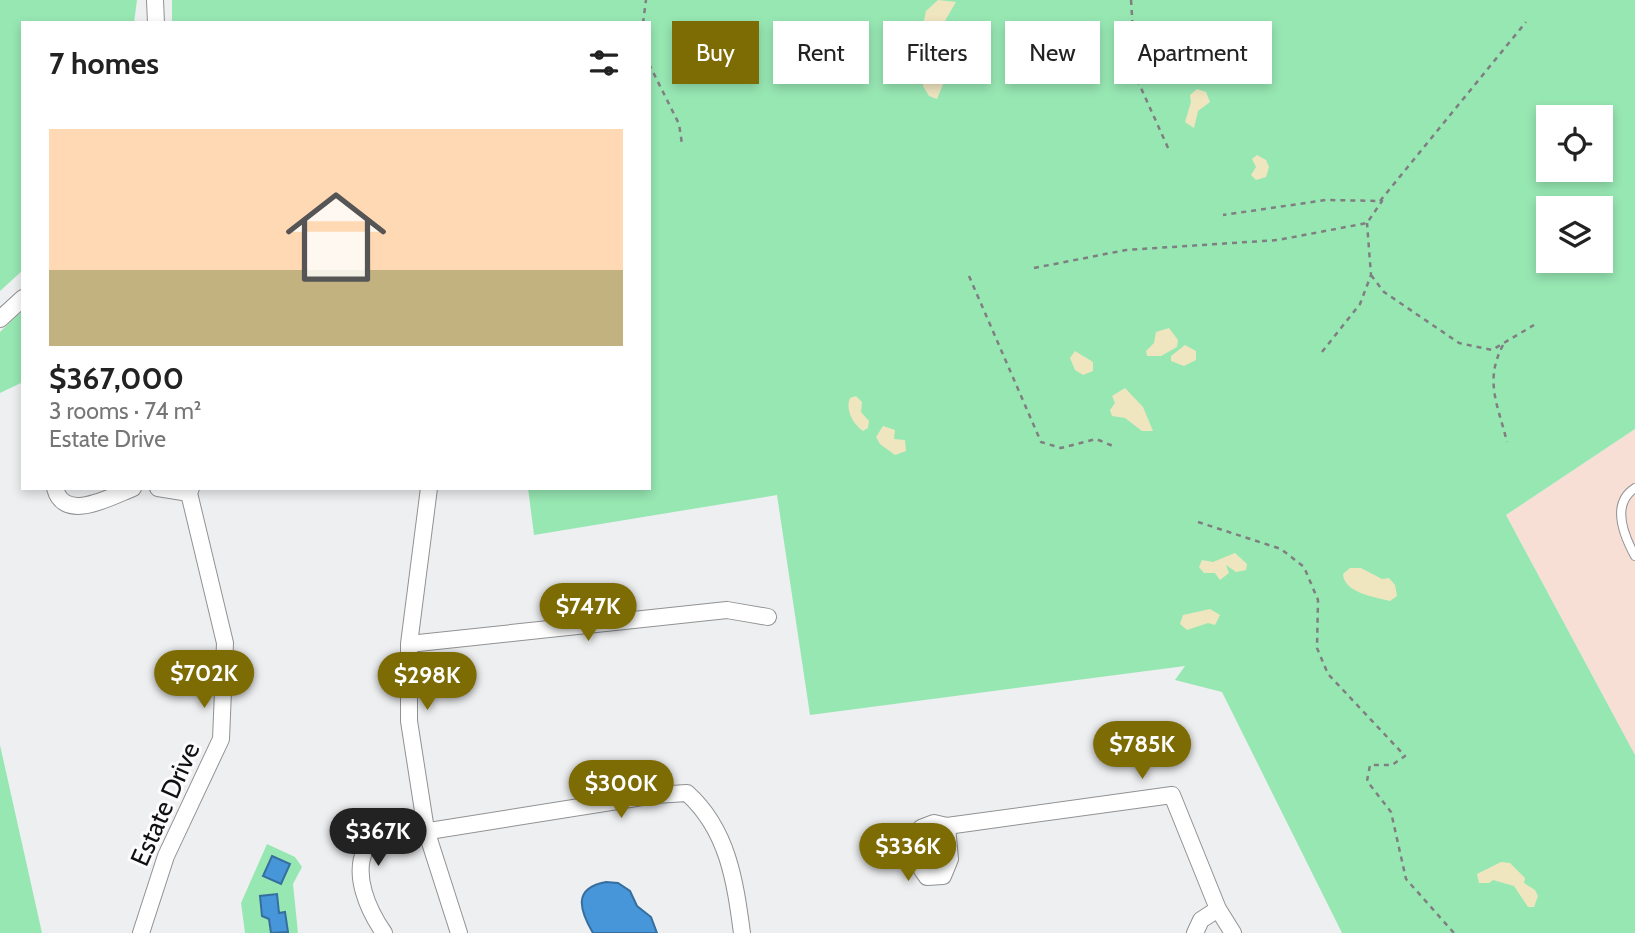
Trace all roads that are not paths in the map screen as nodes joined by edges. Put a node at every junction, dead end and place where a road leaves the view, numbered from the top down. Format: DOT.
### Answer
graph roads {
  1 [pos="155,0"];
  2 [pos="156,21"];
  3 [pos="21,300"];
  4 [pos="0,318"];
  5 [pos="1635,488"];
  6 [pos="56,490"];
  7 [pos="128,490"];
  8 [pos="190,490"];
  9 [pos="429,490"];
  10 [pos="1635,556"];
  11 [pos="768,617"];
  12 [pos="409,644"];
  13 [pos="947,827"];
  14 [pos="426,830"];
  15 [pos="1217,909"];
  16 [pos="141,933"];
  17 [pos="384,933"];
  18 [pos="459,933"];
  19 [pos="742,933"];
  20 [pos="1195,933"];
  21 [pos="1233,933"];
  1 -- 2 [label="street"];
  3 -- 4 [label="street"];
  5 -- 10 [label="lane"];
  6 -- 7 [label="street"];
  8 -- 16 [label="street, Estate Drive"];
  9 -- 12 [label="street"];
  11 -- 12 [label="street"];
  12 -- 14 [label="street"];
  13 -- 15 [label="street"];
  14 -- 17 [label="street"];
  14 -- 18 [label="street"];
  14 -- 19 [label="street"];
  15 -- 20 [label="street"];
  15 -- 21 [label="street"];
}
